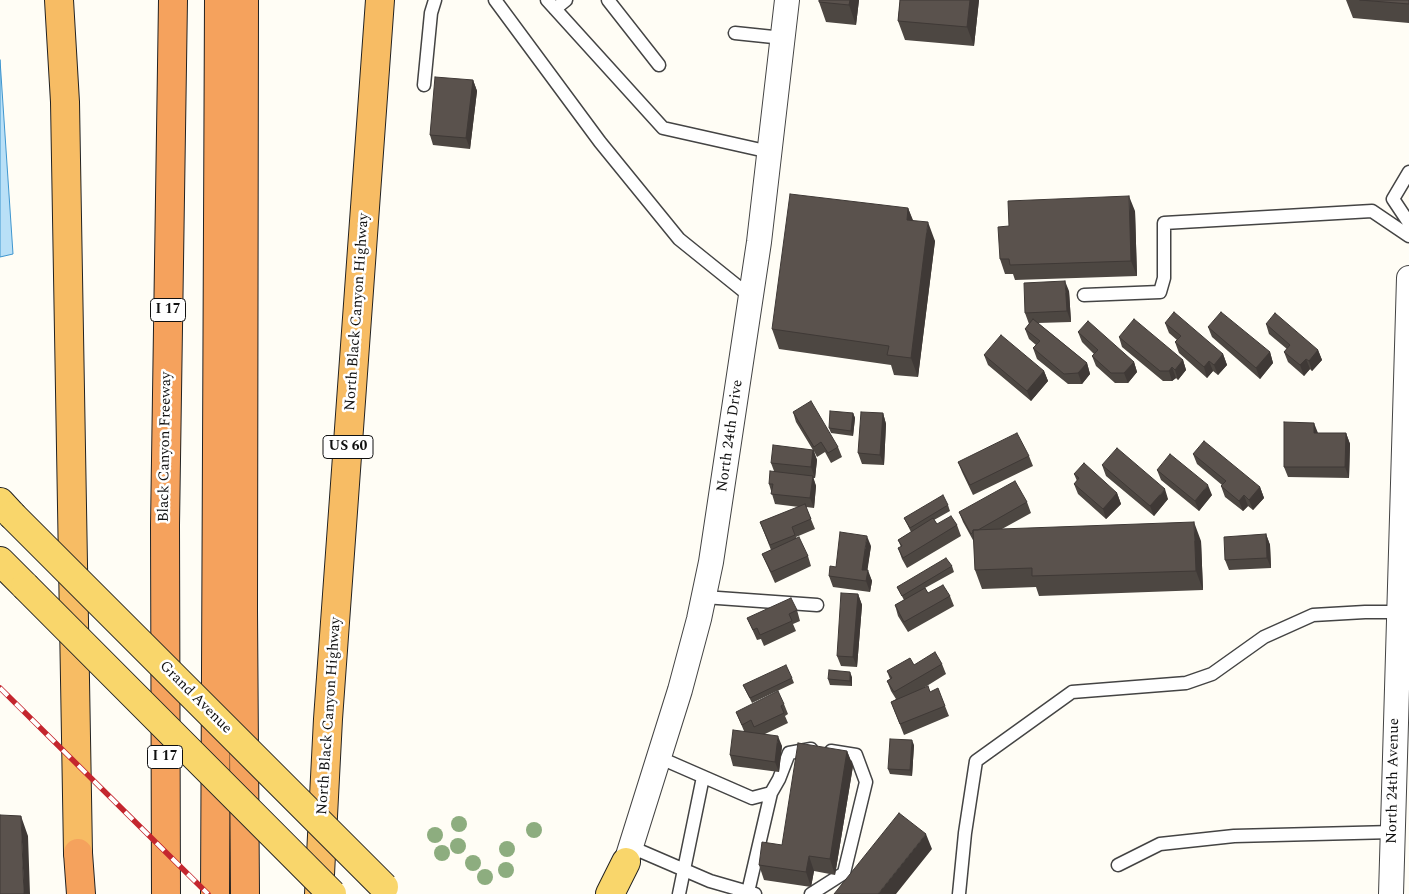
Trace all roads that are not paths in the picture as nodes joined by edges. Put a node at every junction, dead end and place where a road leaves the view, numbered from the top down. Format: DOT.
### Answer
graph roads {
  1 [pos="59,0"];
  2 [pos="173,0"];
  3 [pos="219,0"];
  4 [pos="244,0"];
  5 [pos="380,0"];
  6 [pos="435,0"];
  7 [pos="495,0"];
  8 [pos="566,0"];
  9 [pos="608,0"];
  10 [pos="787,0"];
  11 [pos="551,4"];
  12 [pos="735,33"];
  13 [pos="782,38"];
  14 [pos="659,65"];
  15 [pos="424,85"];
  16 [pos="770,152"];
  17 [pos="1409,172"];
  18 [pos="1409,223"];
  19 [pos="1409,236"];
  20 [pos="1409,278"];
  21 [pos="1084,295"];
  22 [pos="751,297"];
  23 [pos="6,508"];
  24 [pos="1405,511"];
  25 [pos="0,561"];
  26 [pos="704,597"];
  27 [pos="817,604"];
  28 [pos="1398,612"];
  29 [pos="658,757"];
  30 [pos="703,776"];
  31 [pos="771,793"];
  32 [pos="1398,839"];
  33 [pos="628,854"];
  34 [pos="1118,866"];
  35 [pos="683,869"];
  36 [pos="388,891"];
  37 [pos="752,893"];
  38 [pos="81,894"];
  39 [pos="166,894"];
  40 [pos="215,894"];
  41 [pos="245,894"];
  42 [pos="319,894"];
  43 [pos="332,894"];
  44 [pos="610,894"];
  45 [pos="624,894"];
  46 [pos="679,894"];
  47 [pos="811,894"];
  48 [pos="959,894"];
  49 [pos="1391,894"];
  1 -- 38 [label="highway"];
  2 -- 39 [label="highway, Black Canyon Freeway / I 17"];
  3 -- 40 [label="highway"];
  4 -- 41 [label="highway"];
  5 -- 42 [label="highway, North Black Canyon Highway / US 60"];
  6 -- 15 [label="lane"];
  7 -- 22 [label="lane"];
  8 -- 11 [label="lane"];
  9 -- 14 [label="lane"];
  10 -- 13 [label="street, North 24th Drive"];
  11 -- 16 [label="lane"];
  12 -- 13 [label="lane"];
  13 -- 16 [label="street, North 24th Drive"];
  16 -- 22 [label="street, North 24th Drive"];
  17 -- 18 [label="lane"];
  19 -- 21 [label="lane"];
  20 -- 24 [label="street, North 24th Avenue"];
  22 -- 26 [label="street, North 24th Drive"];
  23 -- 36 [label="main road, Grand Avenue, bridge"];
  24 -- 28 [label="street, North 24th Avenue"];
  25 -- 43 [label="main road, bridge"];
  26 -- 27 [label="lane"];
  26 -- 29 [label="street, North 24th Drive"];
  28 -- 32 [label="street, North 24th Avenue"];
  28 -- 48 [label="lane"];
  29 -- 30 [label="lane"];
  29 -- 33 [label="street, North 24th Drive"];
  30 -- 31 [label="lane"];
  30 -- 35 [label="lane"];
  31 -- 37 [label="lane"];
  31 -- 47 [label="lane"];
  32 -- 34 [label="lane"];
  32 -- 49 [label="street, North 24th Avenue"];
  33 -- 35 [label="lane"];
  33 -- 44 [label="main road"];
  33 -- 45 [label="main road"];
  35 -- 37 [label="lane"];
  35 -- 46 [label="lane"];
}
